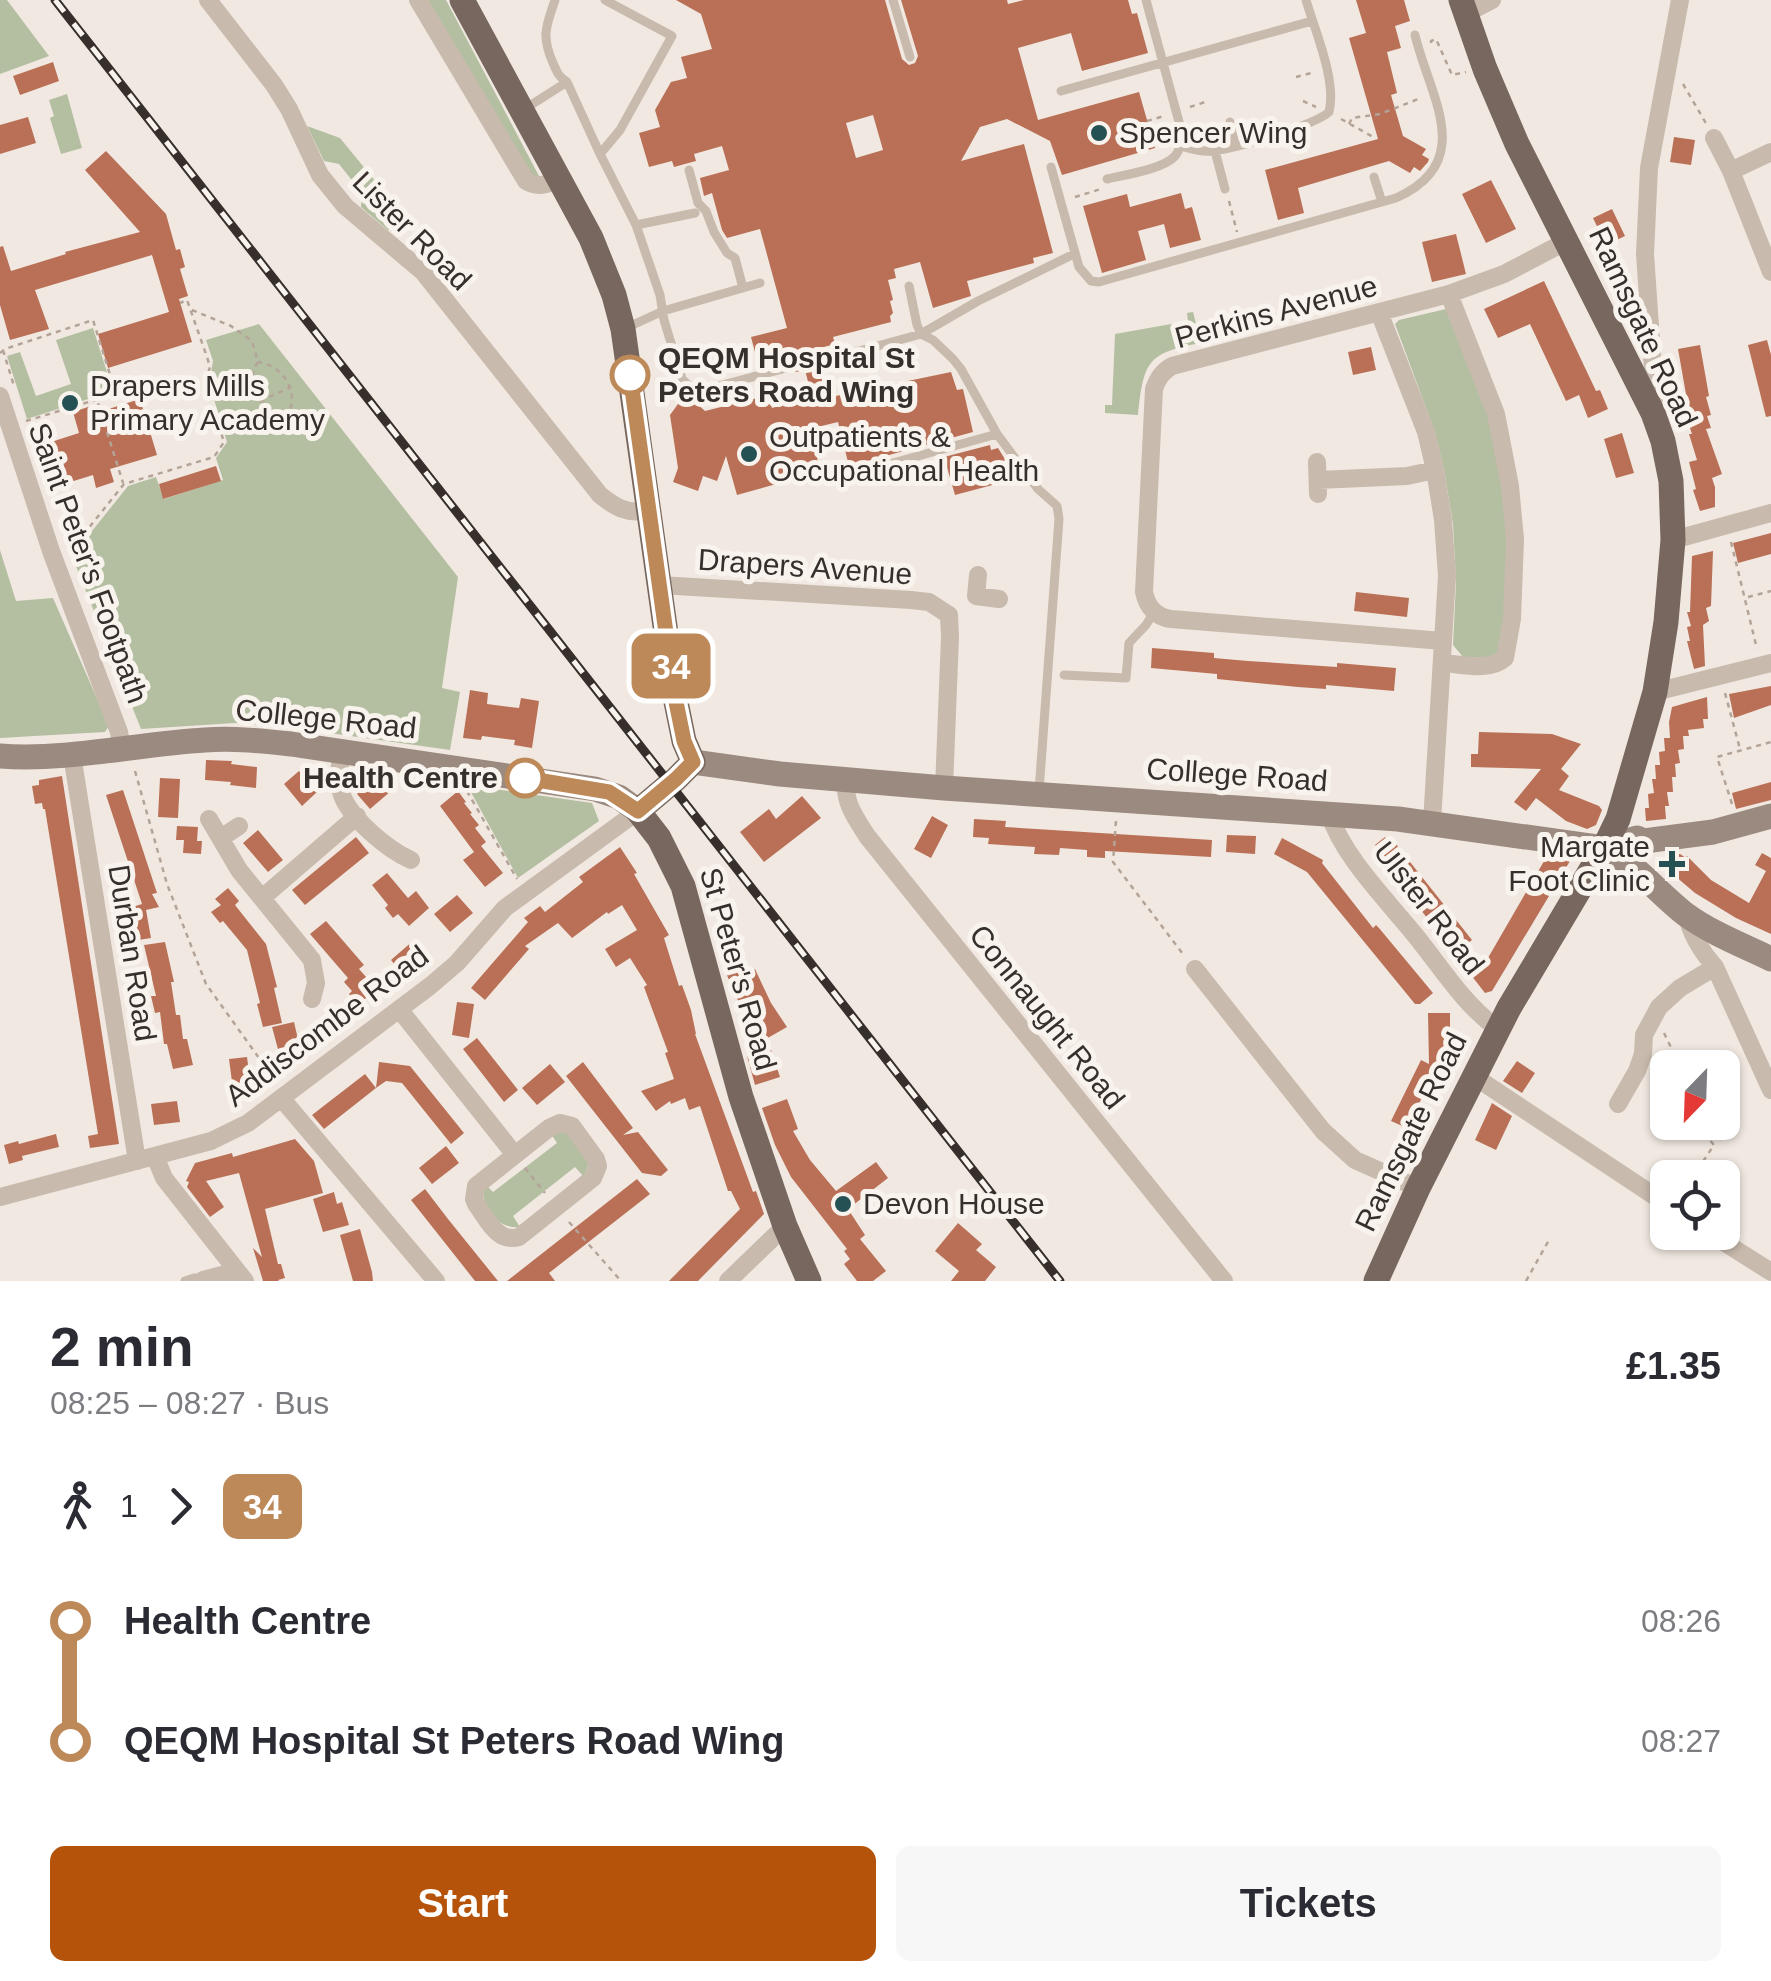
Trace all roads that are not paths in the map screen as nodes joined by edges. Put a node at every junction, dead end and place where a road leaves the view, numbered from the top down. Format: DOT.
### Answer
graph roads {
  1 [pos="208,0"];
  2 [pos="418,0"];
  3 [pos="462,0"];
  4 [pos="606,0"];
  5 [pos="894,0"];
  6 [pos="1146,0"];
  7 [pos="1306,0"];
  8 [pos="1492,0"];
  9 [pos="1680,0"];
  10 [pos="1463,7"];
  11 [pos="556,9"];
  12 [pos="1312,21"];
  13 [pos="1415,35"];
  14 [pos="910,57"];
  15 [pos="1163,63"];
  16 [pos="567,82"];
  17 [pos="1061,91"];
  18 [pos="522,110"];
  19 [pos="1230,122"];
  20 [pos="1714,138"];
  21 [pos="1235,145"];
  22 [pos="1181,146"];
  23 [pos="1215,151"];
  24 [pos="1771,152"];
  25 [pos="600,154"];
  26 [pos="1051,168"];
  27 [pos="689,170"];
  28 [pos="1731,170"];
  29 [pos="1374,177"];
  30 [pos="558,179"];
  31 [pos="1107,180"];
  32 [pos="1225,189"];
  33 [pos="1382,202"];
  34 [pos="694,213"];
  35 [pos="636,226"];
  36 [pos="1567,240"];
  37 [pos="1074,254"];
  38 [pos="1771,272"];
  39 [pos="760,283"];
  40 [pos="909,286"];
  41 [pos="743,288"];
  42 [pos="1448,294"];
  43 [pos="663,311"];
  44 [pos="1379,312"];
  45 [pos="623,329"];
  46 [pos="921,334"];
  47 [pos="830,358"];
  48 [pos="786,368"];
  49 [pos="7,391"];
  50 [pos="1653,413"];
  51 [pos="997,434"];
  52 [pos="875,468"];
  53 [pos="1436,470"];
  54 [pos="1318,479"];
  55 [pos="648,510"];
  56 [pos="1771,512"];
  57 [pos="1673,540"];
  58 [pos="978,576"];
  59 [pos="660,586"];
  60 [pos="976,596"];
  61 [pos="999,599"];
  62 [pos="1154,612"];
  63 [pos="949,615"];
  64 [pos="1443,641"];
  65 [pos="1442,663"];
  66 [pos="1766,664"];
  67 [pos="1064,675"];
  68 [pos="1655,692"];
  69 [pos="341,750"];
  70 [pos="72,754"];
  71 [pos="127,755"];
  72 [pos="0,756"];
  73 [pos="685,770"];
  74 [pos="846,780"];
  75 [pos="944,788"];
  76 [pos="1039,794"];
  77 [pos="646,804"];
  78 [pos="1329,813"];
  79 [pos="356,816"];
  80 [pos="1771,816"];
  81 [pos="209,819"];
  82 [pos="1432,822"];
  83 [pos="239,826"];
  84 [pos="221,838"];
  85 [pos="1662,840"];
  86 [pos="1604,848"];
  87 [pos="412,860"];
  88 [pos="1648,879"];
  89 [pos="262,898"];
  90 [pos="1686,914"];
  91 [pos="1731,939"];
  92 [pos="1771,959"];
  93 [pos="1715,967"];
  94 [pos="1195,969"];
  95 [pos="312,998"];
  96 [pos="399,1009"];
  97 [pos="1498,1029"];
  98 [pos="1475,1077"];
  99 [pos="1771,1090"];
  100 [pos="282,1100"];
  101 [pos="1618,1104"];
  102 [pos="515,1155"];
  103 [pos="146,1158"];
  104 [pos="1418,1188"];
  105 [pos="1650,1194"];
  106 [pos="0,1197"];
  107 [pos="785,1226"];
  108 [pos="1736,1250"];
  109 [pos="1771,1272"];
  110 [pos="241,1276"];
  111 [pos="203,1280"];
  112 [pos="185,1281"];
  113 [pos="436,1281"];
  114 [pos="728,1281"];
  115 [pos="809,1281"];
  116 [pos="1224,1281"];
  117 [pos="1376,1281"];
  1 -- 55 [label="street, Lister Road"];
  2 -- 30 [label="street"];
  3 -- 18 [label="main road"];
  4 -- 25 [label="lane"];
  5 -- 14 [label="lane"];
  6 -- 15 [label="lane"];
  7 -- 12 [label="lane"];
  8 -- 10 [label="street, Ramsgate Road"];
  9 -- 50 [label="street"];
  10 -- 36 [label="main road, Ramsgate Road"];
  11 -- 16 [label="lane"];
  12 -- 15 [label="lane"];
  12 -- 21 [label="lane"];
  13 -- 33 [label="lane"];
  15 -- 17 [label="lane"];
  15 -- 22 [label="lane"];
  16 -- 18 [label="lane"];
  16 -- 25 [label="lane"];
  18 -- 30 [label="main road"];
  19 -- 21 [label="lane"];
  20 -- 28 [label="street"];
  21 -- 23 [label="lane"];
  22 -- 23 [label="lane"];
  22 -- 31 [label="lane"];
  23 -- 32 [label="lane"];
  24 -- 28 [label="street"];
  25 -- 35 [label="lane"];
  26 -- 37 [label="lane"];
  27 -- 41 [label="lane"];
  28 -- 38 [label="street"];
  29 -- 33 [label="lane"];
  30 -- 45 [label="main road"];
  33 -- 37 [label="lane"];
  34 -- 35 [label="lane"];
  35 -- 43 [label="lane"];
  36 -- 42 [label="street, Perkins Avenue"];
  36 -- 50 [label="main road, Ramsgate Road"];
  37 -- 46 [label="lane"];
  39 -- 41 [label="lane"];
  40 -- 46 [label="lane"];
  41 -- 43 [label="lane"];
  42 -- 44 [label="street, Perkins Avenue"];
  42 -- 65 [label="street"];
  43 -- 45 [label="lane"];
  43 -- 48 [label="lane"];
  44 -- 53 [label="street"];
  44 -- 62 [label="street, Perkins Avenue"];
  45 -- 55 [label="main road"];
  46 -- 47 [label="lane"];
  46 -- 51 [label="lane"];
  49 -- 71 [label="street, Saint Peter's Footpath"];
  50 -- 57 [label="main road, Ramsgate Road"];
  51 -- 52 [label="lane"];
  51 -- 76 [label="lane"];
  53 -- 54 [label="street"];
  53 -- 64 [label="street"];
  55 -- 59 [label="main road"];
  56 -- 57 [label="street"];
  57 -- 68 [label="main road, Ramsgate Road"];
  58 -- 60 [label="street"];
  59 -- 63 [label="street, Drapers Avenue"];
  59 -- 73 [label="main road"];
  60 -- 61 [label="street"];
  60 -- 63 [label="street"];
  62 -- 64 [label="street"];
  62 -- 67 [label="lane"];
  63 -- 75 [label="street, Drapers Avenue"];
  64 -- 65 [label="street"];
  65 -- 82 [label="street"];
  66 -- 68 [label="street"];
  68 -- 86 [label="main road, Ramsgate Road"];
  69 -- 71 [label="main road, College Road"];
  69 -- 77 [label="main road, College Road"];
  69 -- 79 [label="street"];
  70 -- 71 [label="main road, College Road"];
  70 -- 72 [label="main road, College Road"];
  70 -- 103 [label="street, Durban Road"];
  73 -- 74 [label="main road, College Road"];
  73 -- 77 [label="main road"];
  74 -- 75 [label="main road, College Road"];
  74 -- 116 [label="street, Connaught Road"];
  75 -- 76 [label="main road, College Road"];
  76 -- 78 [label="main road, College Road"];
  77 -- 96 [label="street, Addiscombe Road"];
  77 -- 107 [label="main road, St Peter's Road"];
  78 -- 82 [label="main road, College Road"];
  78 -- 97 [label="street, Ulster Road"];
  79 -- 87 [label="street"];
  79 -- 89 [label="street"];
  80 -- 85 [label="main road, College Road"];
  81 -- 84 [label="street"];
  82 -- 86 [label="main road, College Road"];
  83 -- 84 [label="street"];
  84 -- 89 [label="street"];
  85 -- 86 [label="main road, College Road"];
  85 -- 88 [label="main road"];
  86 -- 88 [label="main road"];
  86 -- 97 [label="main road, Ramsgate Road"];
  88 -- 90 [label="main road"];
  89 -- 95 [label="street"];
  90 -- 91 [label="main road"];
  90 -- 93 [label="street"];
  91 -- 92 [label="main road"];
  91 -- 93 [label="street"];
  93 -- 99 [label="street"];
  93 -- 101 [label="street"];
  94 -- 104 [label="street"];
  96 -- 100 [label="street, Addiscombe Road"];
  96 -- 102 [label="street"];
  97 -- 98 [label="main road, Ramsgate Road"];
  98 -- 104 [label="main road, Ramsgate Road"];
  98 -- 105 [label="street"];
  100 -- 103 [label="street, Addiscombe Road"];
  100 -- 113 [label="street"];
  102 -- 102 [label="street"];
  103 -- 106 [label="street, Addiscombe Road"];
  103 -- 110 [label="street"];
  104 -- 117 [label="main road, Ramsgate Road"];
  107 -- 114 [label="street"];
  107 -- 115 [label="main road, St Peter's Road"];
  108 -- 109 [label="street"];
  110 -- 111 [label="street"];
  111 -- 112 [label="lane"];
}
